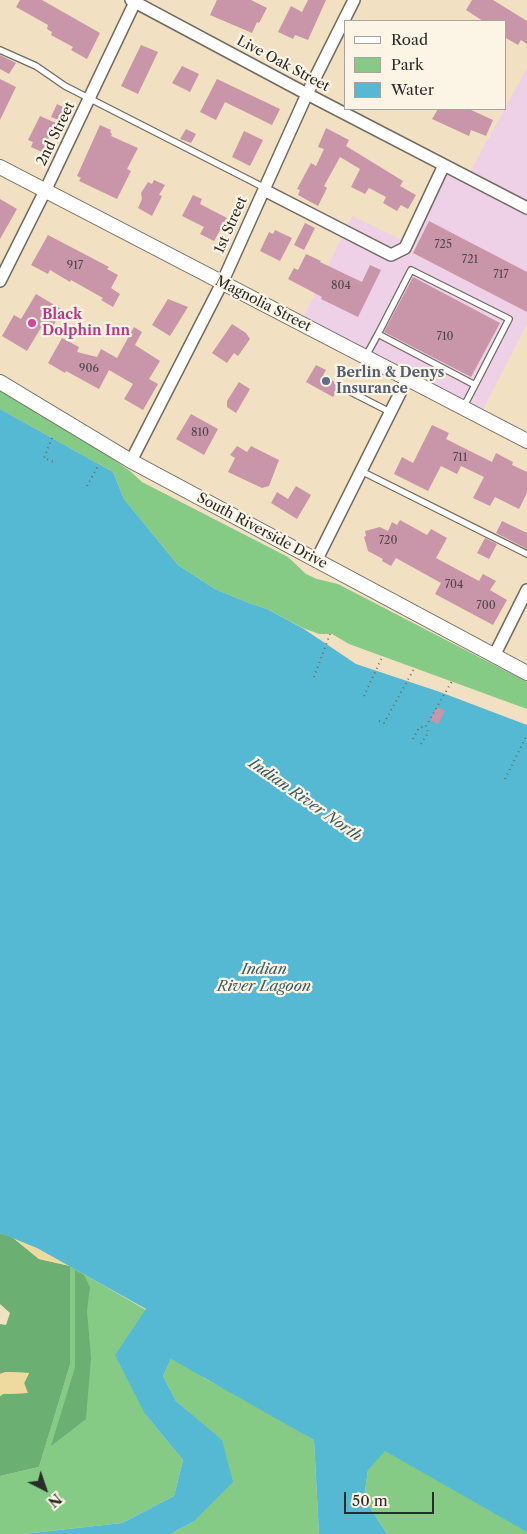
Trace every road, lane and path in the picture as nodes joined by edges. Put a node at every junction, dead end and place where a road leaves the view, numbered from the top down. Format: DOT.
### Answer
graph roads {
  1 [pos="134,1"];
  2 [pos="352,1"];
  3 [pos="0,50"];
  4 [pos="308,94"];
  5 [pos="89,99"];
  6 [pos="444,165"];
  7 [pos="0,167"];
  8 [pos="264,189"];
  9 [pos="45,191"];
  10 [pos="527,208"];
  11 [pos="0,281"];
  12 [pos="222,283"];
  13 [pos="378,334"];
  14 [pos="366,357"];
  15 [pos="407,379"];
  16 [pos="0,382"];
  17 [pos="475,386"];
  18 [pos="345,389"];
  19 [pos="463,408"];
  20 [pos="391,412"];
  21 [pos="52,438"];
  22 [pos="527,442"];
  23 [pos="131,460"];
  24 [pos="54,462"];
  25 [pos="99,464"];
  26 [pos="361,471"];
  27 [pos="87,486"];
  28 [pos="527,554"];
  29 [pos="316,561"];
  30 [pos="527,590"];
  31 [pos="330,634"];
  32 [pos="383,655"];
  33 [pos="494,656"];
  34 [pos="415,667"];
  35 [pos="527,673"];
  36 [pos="314,677"];
  37 [pos="452,680"];
  38 [pos="364,696"];
  39 [pos="379,721"];
  40 [pos="426,726"];
  41 [pos="527,735"];
  42 [pos="413,739"];
  43 [pos="422,744"];
  44 [pos="505,780"];
  1 -- 4 [label="street, Live Oak Street"];
  1 -- 5 [label="street, 2nd Street"];
  2 -- 4 [label="street, 1st Street"];
  3 -- 5 [label="lane"];
  4 -- 6 [label="street, Live Oak Street"];
  4 -- 8 [label="street, 1st Street"];
  5 -- 8 [label="lane"];
  5 -- 9 [label="street, 2nd Street"];
  6 -- 8 [label="street"];
  6 -- 10 [label="street, Live Oak Street"];
  7 -- 9 [label="street, Magnolia Street"];
  8 -- 12 [label="street, 1st Street"];
  9 -- 11 [label="street, 2nd Street"];
  9 -- 12 [label="street, Magnolia Street"];
  12 -- 14 [label="street, Magnolia Street"];
  12 -- 23 [label="street, 1st Street"];
  13 -- 14 [label="lane"];
  13 -- 17 [label="lane"];
  13 -- 17 [label="lane"];
  14 -- 15 [label="street, Magnolia Street"];
  15 -- 19 [label="street, Magnolia Street"];
  15 -- 20 [label="street"];
  16 -- 23 [label="street, South Riverside Drive"];
  17 -- 19 [label="lane"];
  18 -- 20 [label="lane"];
  19 -- 22 [label="street, Magnolia Street"];
  20 -- 26 [label="street"];
  21 -- 24 [label="path"];
  23 -- 29 [label="street, South Riverside Drive"];
  25 -- 27 [label="path"];
  26 -- 28 [label="lane"];
  26 -- 29 [label="street"];
  29 -- 33 [label="street, South Riverside Drive"];
  30 -- 33 [label="street"];
  31 -- 36 [label="path"];
  32 -- 38 [label="path"];
  33 -- 35 [label="street, South Riverside Drive"];
  34 -- 39 [label="path"];
  37 -- 40 [label="path"];
  40 -- 42 [label="path"];
  40 -- 43 [label="path"];
  41 -- 44 [label="path"];
}
